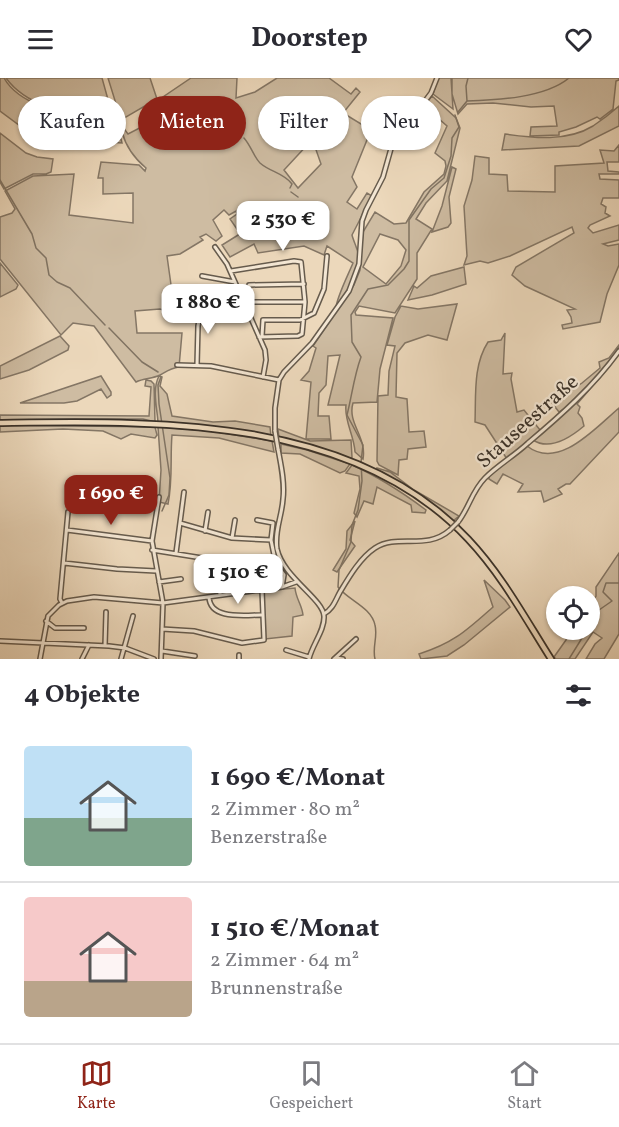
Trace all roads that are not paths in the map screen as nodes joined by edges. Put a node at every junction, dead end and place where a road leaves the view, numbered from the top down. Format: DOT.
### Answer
graph roads {
  1 [pos="437,78"];
  2 [pos="215,247"];
  3 [pos="327,256"];
  4 [pos="231,271"];
  5 [pos="202,276"];
  6 [pos="235,282"];
  7 [pos="304,284"];
  8 [pos="249,302"];
  9 [pos="305,302"];
  10 [pos="202,303"];
  11 [pos="245,306"];
  12 [pos="304,319"];
  13 [pos="261,336"];
  14 [pos="619,351"];
  15 [pos="177,365"];
  16 [pos="197,365"];
  17 [pos="262,377"];
  18 [pos="279,380"];
  19 [pos="0,423"];
  20 [pos="184,492"];
  21 [pos="159,497"];
  22 [pos="69,512"];
  23 [pos="208,512"];
  24 [pos="235,520"];
  25 [pos="257,520"];
  26 [pos="180,522"];
  27 [pos="67,530"];
  28 [pos="205,531"];
  29 [pos="232,538"];
  30 [pos="271,540"];
  31 [pos="152,542"];
  32 [pos="152,550"];
  33 [pos="176,553"];
  34 [pos="64,563"];
  35 [pos="276,564"];
  36 [pos="156,571"];
  37 [pos="181,579"];
  38 [pos="159,582"];
  39 [pos="296,582"];
  40 [pos="219,584"];
  41 [pos="282,587"];
  42 [pos="262,589"];
  43 [pos="220,595"];
  44 [pos="208,597"];
  45 [pos="62,603"];
  46 [pos="163,603"];
  47 [pos="106,612"];
  48 [pos="324,614"];
  49 [pos="261,615"];
  50 [pos="133,616"];
  51 [pos="46,621"];
  52 [pos="84,628"];
  53 [pos="162,629"];
  54 [pos="356,639"];
  55 [pos="0,640"];
  56 [pos="43,643"];
  57 [pos="89,645"];
  58 [pos="105,646"];
  59 [pos="125,648"];
  60 [pos="286,650"];
  61 [pos="162,651"];
  62 [pos="195,656"];
  63 [pos="309,658"];
  64 [pos="335,658"];
  65 [pos="40,659"];
  66 [pos="82,659"];
  67 [pos="120,659"];
  68 [pos="154,659"];
  69 [pos="161,659"];
  70 [pos="343,659"];
  71 [pos="551,659"];
  1 -- 18 [label="street"];
  2 -- 4 [label="street"];
  3 -- 12 [label="street"];
  4 -- 6 [label="street"];
  4 -- 7 [label="street"];
  5 -- 6 [label="street"];
  6 -- 11 [label="street"];
  7 -- 8 [label="street"];
  7 -- 9 [label="street"];
  8 -- 9 [label="street"];
  8 -- 11 [label="street"];
  9 -- 12 [label="street"];
  10 -- 16 [label="street"];
  11 -- 13 [label="street"];
  12 -- 13 [label="street"];
  12 -- 13 [label="street"];
  13 -- 17 [label="street"];
  14 -- 48 [label="street, Stauseestraße, bridge"];
  15 -- 16 [label="street"];
  16 -- 17 [label="street"];
  17 -- 18 [label="street"];
  18 -- 39 [label="street, bridge"];
  19 -- 71 [label="main road"];
  20 -- 26 [label="street"];
  21 -- 31 [label="street"];
  22 -- 27 [label="street"];
  23 -- 28 [label="street"];
  24 -- 29 [label="street"];
  25 -- 30 [label="street"];
  26 -- 28 [label="street"];
  26 -- 33 [label="street"];
  27 -- 31 [label="street"];
  27 -- 34 [label="street"];
  28 -- 29 [label="street"];
  29 -- 30 [label="street"];
  30 -- 35 [label="street"];
  31 -- 32 [label="street"];
  32 -- 33 [label="street"];
  32 -- 36 [label="street"];
  33 -- 35 [label="street"];
  34 -- 36 [label="street"];
  34 -- 45 [label="street"];
  35 -- 41 [label="street"];
  36 -- 38 [label="street"];
  37 -- 38 [label="street"];
  38 -- 46 [label="street"];
  39 -- 41 [label="street"];
  39 -- 48 [label="street"];
  40 -- 43 [label="street"];
  41 -- 42 [label="street"];
  42 -- 43 [label="street"];
  42 -- 49 [label="street"];
  43 -- 44 [label="street"];
  44 -- 46 [label="street"];
  44 -- 49 [label="street"];
  45 -- 46 [label="street"];
  45 -- 51 [label="street"];
  46 -- 53 [label="street"];
  47 -- 58 [label="street"];
  48 -- 63 [label="street, Stauseestraße"];
  49 -- 53 [label="street"];
  50 -- 59 [label="street"];
  51 -- 52 [label="street"];
  51 -- 56 [label="street"];
  53 -- 61 [label="street"];
  54 -- 64 [label="street"];
  55 -- 56 [label="street"];
  56 -- 57 [label="street"];
  56 -- 65 [label="street"];
  57 -- 58 [label="street"];
  57 -- 66 [label="street"];
  58 -- 59 [label="street"];
  59 -- 67 [label="street"];
  59 -- 68 [label="street"];
  60 -- 63 [label="street"];
  61 -- 62 [label="street"];
  61 -- 69 [label="street"];
  64 -- 70 [label="street"];
}
